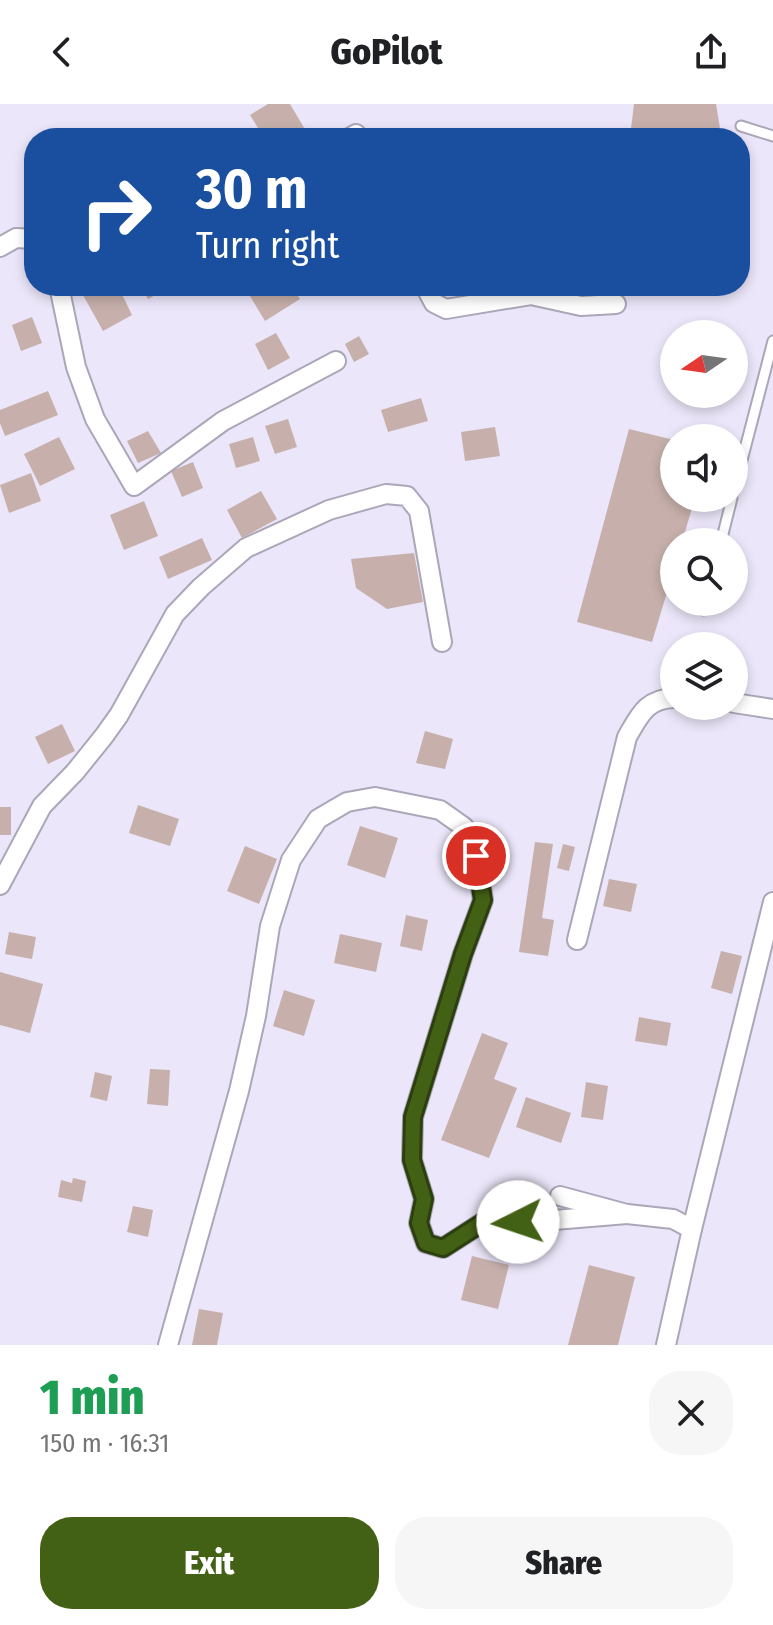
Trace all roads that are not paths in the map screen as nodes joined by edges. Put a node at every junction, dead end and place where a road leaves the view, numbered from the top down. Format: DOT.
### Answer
graph roads {
  1 [pos="741,126"];
  2 [pos="747,128"];
  3 [pos="750,129"];
  4 [pos="773,136"];
  5 [pos="24,238"];
  6 [pos="0,247"];
  7 [pos="66,296"];
  8 [pos="430,296"];
  9 [pos="525,296"];
  10 [pos="536,296"];
  11 [pos="616,304"];
  12 [pos="773,341"];
  13 [pos="336,361"];
  14 [pos="748,437"];
  15 [pos="442,642"];
  16 [pos="660,699"];
  17 [pos="748,705"];
  18 [pos="773,709"];
  19 [pos="0,885"];
  20 [pos="773,902"];
  21 [pos="577,940"];
  22 [pos="560,1196"];
  23 [pos="627,1214"];
  24 [pos="692,1229"];
  25 [pos="168,1345"];
  26 [pos="666,1345"];
  1 -- 2 [label="lane"];
  3 -- 4 [label="lane"];
  5 -- 6 [label="street"];
  7 -- 13 [label="street"];
  8 -- 9 [label="street"];
  10 -- 11 [label="street"];
  12 -- 14 [label="lane"];
  15 -- 19 [label="street"];
  16 -- 21 [label="street"];
  17 -- 18 [label="street"];
  20 -- 24 [label="street"];
  22 -- 23 [label="street"];
  23 -- 24 [label="street"];
  23 -- 25 [label="street"];
  24 -- 26 [label="street"];
}
